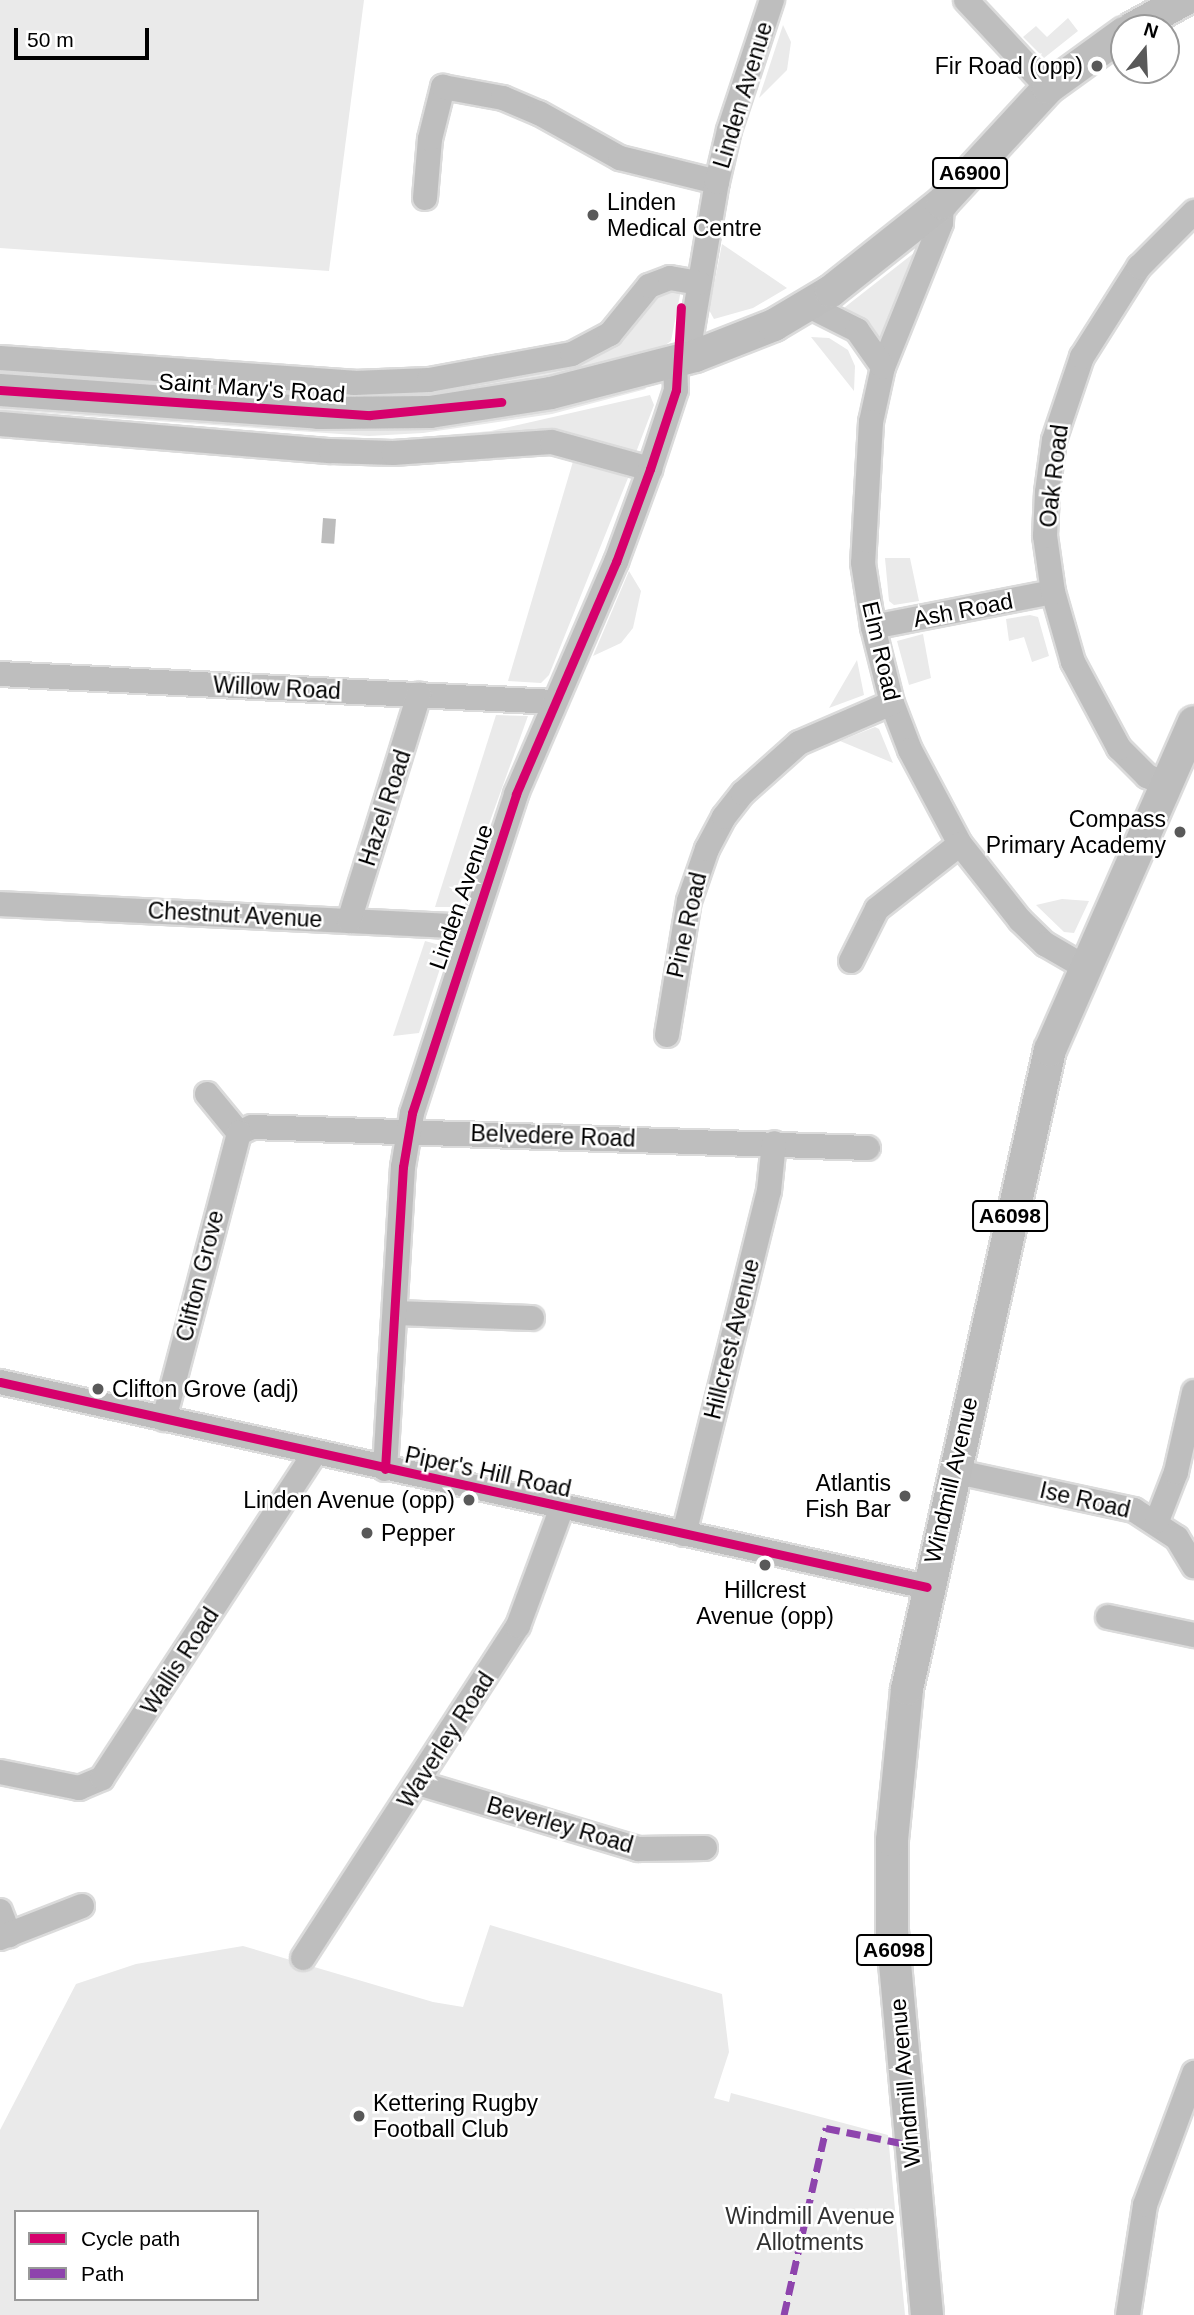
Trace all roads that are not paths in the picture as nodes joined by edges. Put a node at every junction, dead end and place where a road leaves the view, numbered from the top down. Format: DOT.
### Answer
graph roads {
  1 [pos="772,0"];
  2 [pos="966,0"];
  3 [pos="1184,0"];
  4 [pos="1158,14"];
  5 [pos="1110,43"];
  6 [pos="1048,88"];
  7 [pos="717,181"];
  8 [pos="425,198"];
  9 [pos="942,203"];
  10 [pos="1194,212"];
  11 [pos="699,283"];
  12 [pos="809,306"];
  13 [pos="0,358"];
  14 [pos="685,359"];
  15 [pos="883,367"];
  16 [pos="0,390"];
  17 [pos="0,424"];
  18 [pos="650,469"];
  19 [pos="1053,592"];
  20 [pos="873,627"];
  21 [pos="0,674"];
  22 [pos="419,695"];
  23 [pos="554,702"];
  24 [pos="892,703"];
  25 [pos="1194,722"];
  26 [pos="1167,785"];
  27 [pos="960,844"];
  28 [pos="0,904"];
  29 [pos="349,921"];
  30 [pos="470,927"];
  31 [pos="851,961"];
  32 [pos="1083,966"];
  33 [pos="667,1035"];
  34 [pos="207,1094"];
  35 [pos="409,1131"];
  36 [pos="239,1133"];
  37 [pos="774,1143"];
  38 [pos="868,1148"];
  39 [pos="395,1313"];
  40 [pos="532,1318"];
  41 [pos="0,1382"];
  42 [pos="1194,1392"];
  43 [pos="164,1419"];
  44 [pos="315,1453"];
  45 [pos="385,1469"];
  46 [pos="953,1471"];
  47 [pos="562,1507"];
  48 [pos="1157,1521"];
  49 [pos="684,1535"];
  50 [pos="1194,1566"];
  51 [pos="927,1587"];
  52 [pos="1108,1616"];
  53 [pos="1194,1635"];
  54 [pos="0,1772"];
  55 [pos="418,1783"];
  56 [pos="705,1848"];
  57 [pos="82,1906"];
  58 [pos="0,1911"];
  59 [pos="4,1937"];
  60 [pos="303,1958"];
  61 [pos="1191,2088"];
  62 [pos="927,2315"];
  63 [pos="1128,2315"];
  1 -- 7 [label="street, Linden Avenue"];
  2 -- 6 [label="street"];
  3 -- 4 [label="main road"];
  5 -- 6 [label="main road, Saint Mary's Road / A6900"];
  6 -- 9 [label="main road, Saint Mary's Road / A6900"];
  7 -- 8 [label="street"];
  7 -- 11 [label="street, Linden Avenue"];
  9 -- 12 [label="main road, Saint Mary's Road / A6900"];
  9 -- 15 [label="street, Elm Road"];
  10 -- 19 [label="street, Oak Road"];
  11 -- 13 [label="street, Saint Mary's Road"];
  11 -- 14 [label="street, Linden Avenue"];
  12 -- 14 [label="main road, Saint Mary's Road / A6900"];
  12 -- 15 [label="street"];
  14 -- 16 [label="main road, Saint Mary's Road / A6900"];
  14 -- 18 [label="street, Linden Avenue"];
  15 -- 20 [label="street, Elm Road"];
  17 -- 18 [label="street"];
  18 -- 23 [label="street, Linden Avenue"];
  19 -- 20 [label="street, Ash Road"];
  19 -- 26 [label="street, Oak Road"];
  20 -- 24 [label="street, Elm Road"];
  21 -- 22 [label="street, Willow Road"];
  22 -- 23 [label="street, Willow Road"];
  22 -- 29 [label="street, Hazel Road"];
  23 -- 30 [label="street, Linden Avenue"];
  24 -- 27 [label="street, Elm Road"];
  24 -- 33 [label="street, Pine Road"];
  25 -- 26 [label="main road, Windmill Avenue / A6098"];
  26 -- 32 [label="main road, Windmill Avenue / A6098"];
  27 -- 31 [label="street"];
  27 -- 32 [label="street, Elm Road"];
  28 -- 29 [label="street, Chestnut Avenue"];
  29 -- 30 [label="street, Chestnut Avenue"];
  30 -- 35 [label="street, Linden Avenue"];
  32 -- 46 [label="main road, Windmill Avenue / A6098"];
  34 -- 36 [label="street"];
  35 -- 36 [label="street, Belvedere Road"];
  35 -- 37 [label="street, Belvedere Road"];
  35 -- 39 [label="street, Linden Avenue"];
  36 -- 43 [label="street, Clifton Grove"];
  37 -- 38 [label="street, Belvedere Road"];
  37 -- 49 [label="street, Hillcrest Avenue"];
  39 -- 40 [label="street"];
  39 -- 45 [label="street, Linden Avenue"];
  41 -- 43 [label="street, Piper's Hill Road"];
  42 -- 48 [label="street"];
  43 -- 44 [label="street, Piper's Hill Road"];
  44 -- 45 [label="street, Piper's Hill Road"];
  44 -- 54 [label="street, Wallis Road"];
  45 -- 47 [label="street, Piper's Hill Road"];
  46 -- 48 [label="street, Ise Road"];
  46 -- 51 [label="main road, Windmill Avenue / A6098"];
  47 -- 49 [label="street, Piper's Hill Road"];
  47 -- 55 [label="street, Waverley Road"];
  48 -- 50 [label="street, Ise Road"];
  49 -- 51 [label="street, Piper's Hill Road"];
  51 -- 62 [label="main road, Windmill Avenue / A6098"];
  52 -- 53 [label="street"];
  55 -- 56 [label="street, Beverley Road"];
  55 -- 60 [label="street, Waverley Road"];
  57 -- 59 [label="street"];
  58 -- 59 [label="street"];
  61 -- 63 [label="street"];
}
